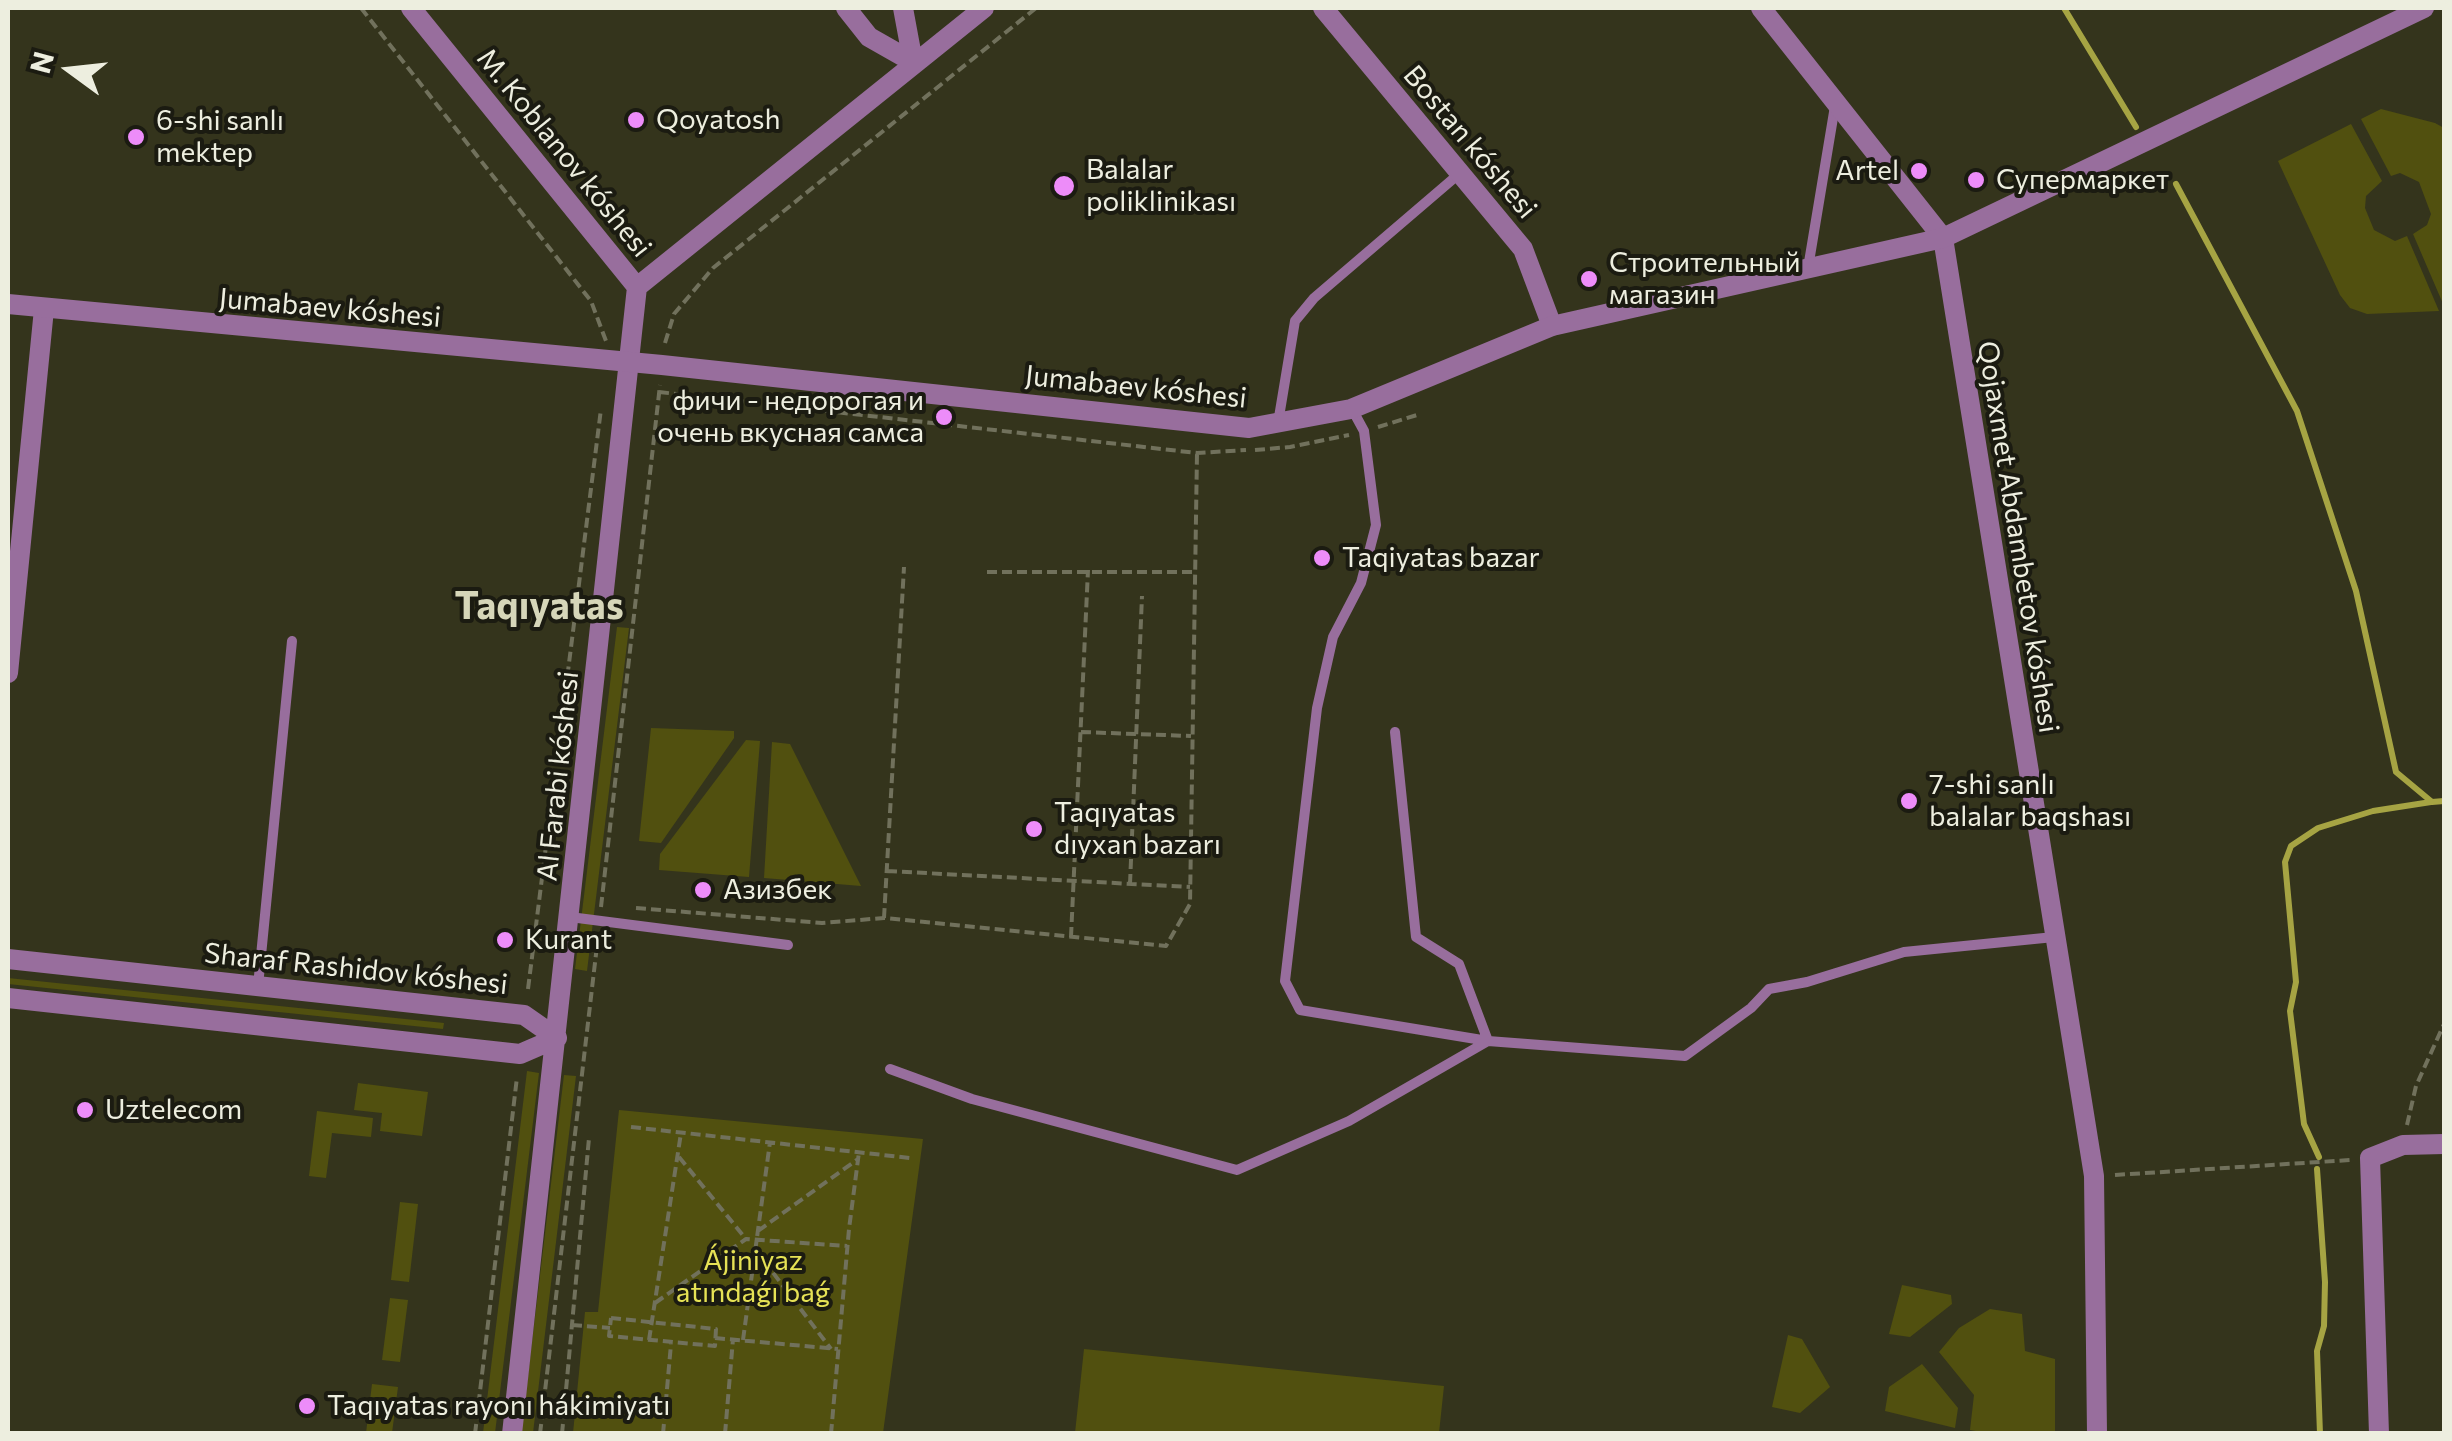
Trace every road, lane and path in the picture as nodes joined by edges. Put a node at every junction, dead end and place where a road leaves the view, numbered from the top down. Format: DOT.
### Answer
graph roads {
  1 [pos="361,8"];
  2 [pos="411,8"];
  3 [pos="846,8"];
  4 [pos="904,8"];
  5 [pos="984,8"];
  6 [pos="1036,8"];
  7 [pos="1323,8"];
  8 [pos="1761,8"];
  9 [pos="2424,8"];
  10 [pos="913,62"];
  11 [pos="1836,102"];
  12 [pos="1460,172"];
  13 [pos="1943,238"];
  14 [pos="1808,268"];
  15 [pos="637,287"];
  16 [pos="8,304"];
  17 [pos="44,309"];
  18 [pos="1552,326"];
  19 [pos="607,343"];
  20 [pos="663,348"];
  21 [pos="630,363"];
  22 [pos="1352,408"];
  23 [pos="601,410"];
  24 [pos="1278,424"];
  25 [pos="1198,453"];
  26 [pos="904,567"];
  27 [pos="1088,570"];
  28 [pos="987,572"];
  29 [pos="1194,572"];
  30 [pos="1142,596"];
  31 [pos="292,641"];
  32 [pos="8,673"];
  33 [pos="1081,732"];
  34 [pos="1395,732"];
  35 [pos="1136,734"];
  36 [pos="1192,736"];
  37 [pos="887,871"];
  38 [pos="1074,881"];
  39 [pos="1130,884"];
  40 [pos="1190,887"];
  41 [pos="620,906"];
  42 [pos="570,917"];
  43 [pos="884,918"];
  44 [pos="1071,937"];
  45 [pos="2054,937"];
  46 [pos="788,945"];
  47 [pos="8,959"];
  48 [pos="258,986"];
  49 [pos="528,990"];
  50 [pos="8,998"];
  51 [pos="2444,1024"];
  52 [pos="557,1038"];
  53 [pos="1488,1040"];
  54 [pos="890,1069"];
  55 [pos="517,1076"];
  56 [pos="631,1127"];
  57 [pos="681,1132"];
  58 [pos="590,1138"];
  59 [pos="770,1142"];
  60 [pos="2403,1144"];
  61 [pos="2444,1144"];
  62 [pos="677,1155"];
  63 [pos="859,1155"];
  64 [pos="910,1158"];
  65 [pos="2370,1158"];
  66 [pos="2094,1176"];
  67 [pos="758,1231"];
  68 [pos="746,1239"];
  69 [pos="756,1239"];
  70 [pos="847,1246"];
  71 [pos="755,1250"];
  72 [pos="655,1302"];
  73 [pos="652,1322"];
  74 [pos="572,1326"];
  75 [pos="610,1328"];
  76 [pos="715,1338"];
  77 [pos="734,1339"];
  78 [pos="650,1340"];
  79 [pos="743,1340"];
  80 [pos="671,1342"];
  81 [pos="830,1348"];
  82 [pos="838,1349"];
  83 [pos="474,1434"];
  84 [pos="512,1434"];
  85 [pos="562,1434"];
  86 [pos="663,1434"];
  87 [pos="725,1434"];
  88 [pos="831,1434"];
  89 [pos="2097,1434"];
  90 [pos="2379,1434"];
  1 -- 19 [label="path"];
  2 -- 15 [label="street, M. Koblanov kóshesi"];
  3 -- 10 [label="street"];
  4 -- 10 [label="street"];
  5 -- 10 [label="street"];
  6 -- 20 [label="path"];
  7 -- 12 [label="street, Bostan kóshesi"];
  8 -- 11 [label="street, Qojaxmet Abdambetov kóshesi"];
  9 -- 13 [label="street, Jumabaev kóshesi"];
  10 -- 15 [label="street"];
  11 -- 13 [label="street, Qojaxmet Abdambetov kóshesi"];
  11 -- 14 [label="lane"];
  12 -- 18 [label="street, Bostan kóshesi"];
  12 -- 24 [label="lane"];
  13 -- 14 [label="street, Jumabaev kóshesi"];
  13 -- 45 [label="street, Qojaxmet Abdambetov kóshesi"];
  14 -- 18 [label="street, Jumabaev kóshesi"];
  15 -- 21 [label="street, Al Farabi kóshesi"];
  16 -- 17 [label="street, Jumabaev kóshesi"];
  17 -- 21 [label="street, Jumabaev kóshesi"];
  17 -- 32 [label="street"];
  18 -- 22 [label="street, Jumabaev kóshesi"];
  21 -- 24 [label="street, Jumabaev kóshesi"];
  21 -- 42 [label="street, Al Farabi kóshesi"];
  22 -- 24 [label="street, Jumabaev kóshesi"];
  22 -- 53 [label="lane"];
  23 -- 49 [label="path"];
  25 -- 29 [label="path"];
  26 -- 37 [label="path"];
  27 -- 28 [label="path"];
  27 -- 29 [label="path"];
  27 -- 33 [label="path"];
  29 -- 36 [label="path"];
  30 -- 35 [label="path"];
  31 -- 48 [label="lane"];
  33 -- 35 [label="path"];
  33 -- 38 [label="path"];
  34 -- 53 [label="lane"];
  35 -- 36 [label="path"];
  35 -- 39 [label="path"];
  36 -- 40 [label="path"];
  37 -- 38 [label="path"];
  37 -- 43 [label="path"];
  38 -- 39 [label="path"];
  38 -- 44 [label="path"];
  39 -- 40 [label="path"];
  40 -- 44 [label="path"];
  41 -- 43 [label="path"];
  42 -- 46 [label="lane"];
  42 -- 52 [label="street, Al Farabi kóshesi"];
  43 -- 44 [label="path"];
  45 -- 53 [label="lane"];
  45 -- 66 [label="street, Qojaxmet Abdambetov kóshesi"];
  47 -- 48 [label="street, Sharaf Rashidov kóshesi"];
  48 -- 52 [label="street, Sharaf Rashidov kóshesi"];
  50 -- 52 [label="street"];
  51 -- 60 [label="path"];
  52 -- 84 [label="street, Al Farabi kóshesi"];
  53 -- 54 [label="lane"];
  55 -- 83 [label="path"];
  56 -- 57 [label="path"];
  57 -- 59 [label="path"];
  57 -- 62 [label="path"];
  58 -- 74 [label="path"];
  59 -- 63 [label="path"];
  59 -- 67 [label="path"];
  60 -- 61 [label="street"];
  60 -- 65 [label="street"];
  62 -- 68 [label="path"];
  62 -- 72 [label="path"];
  63 -- 64 [label="path"];
  63 -- 67 [label="path"];
  63 -- 70 [label="path"];
  65 -- 66 [label="path"];
  65 -- 90 [label="street"];
  66 -- 89 [label="street, Qojaxmet Abdambetov kóshesi"];
  67 -- 69 [label="path"];
  68 -- 69 [label="path"];
  68 -- 72 [label="path"];
  69 -- 70 [label="path"];
  69 -- 71 [label="path"];
  70 -- 82 [label="path"];
  71 -- 79 [label="path"];
  71 -- 81 [label="path"];
  72 -- 73 [label="path"];
  73 -- 75 [label="path"];
  73 -- 76 [label="path"];
  73 -- 78 [label="path"];
  74 -- 75 [label="path"];
  74 -- 85 [label="path"];
  75 -- 78 [label="path"];
  76 -- 77 [label="path"];
  76 -- 80 [label="path"];
  77 -- 79 [label="path"];
  77 -- 87 [label="path"];
  78 -- 80 [label="path"];
  79 -- 81 [label="path"];
  80 -- 86 [label="path"];
  81 -- 82 [label="path"];
  82 -- 88 [label="path"];
}
